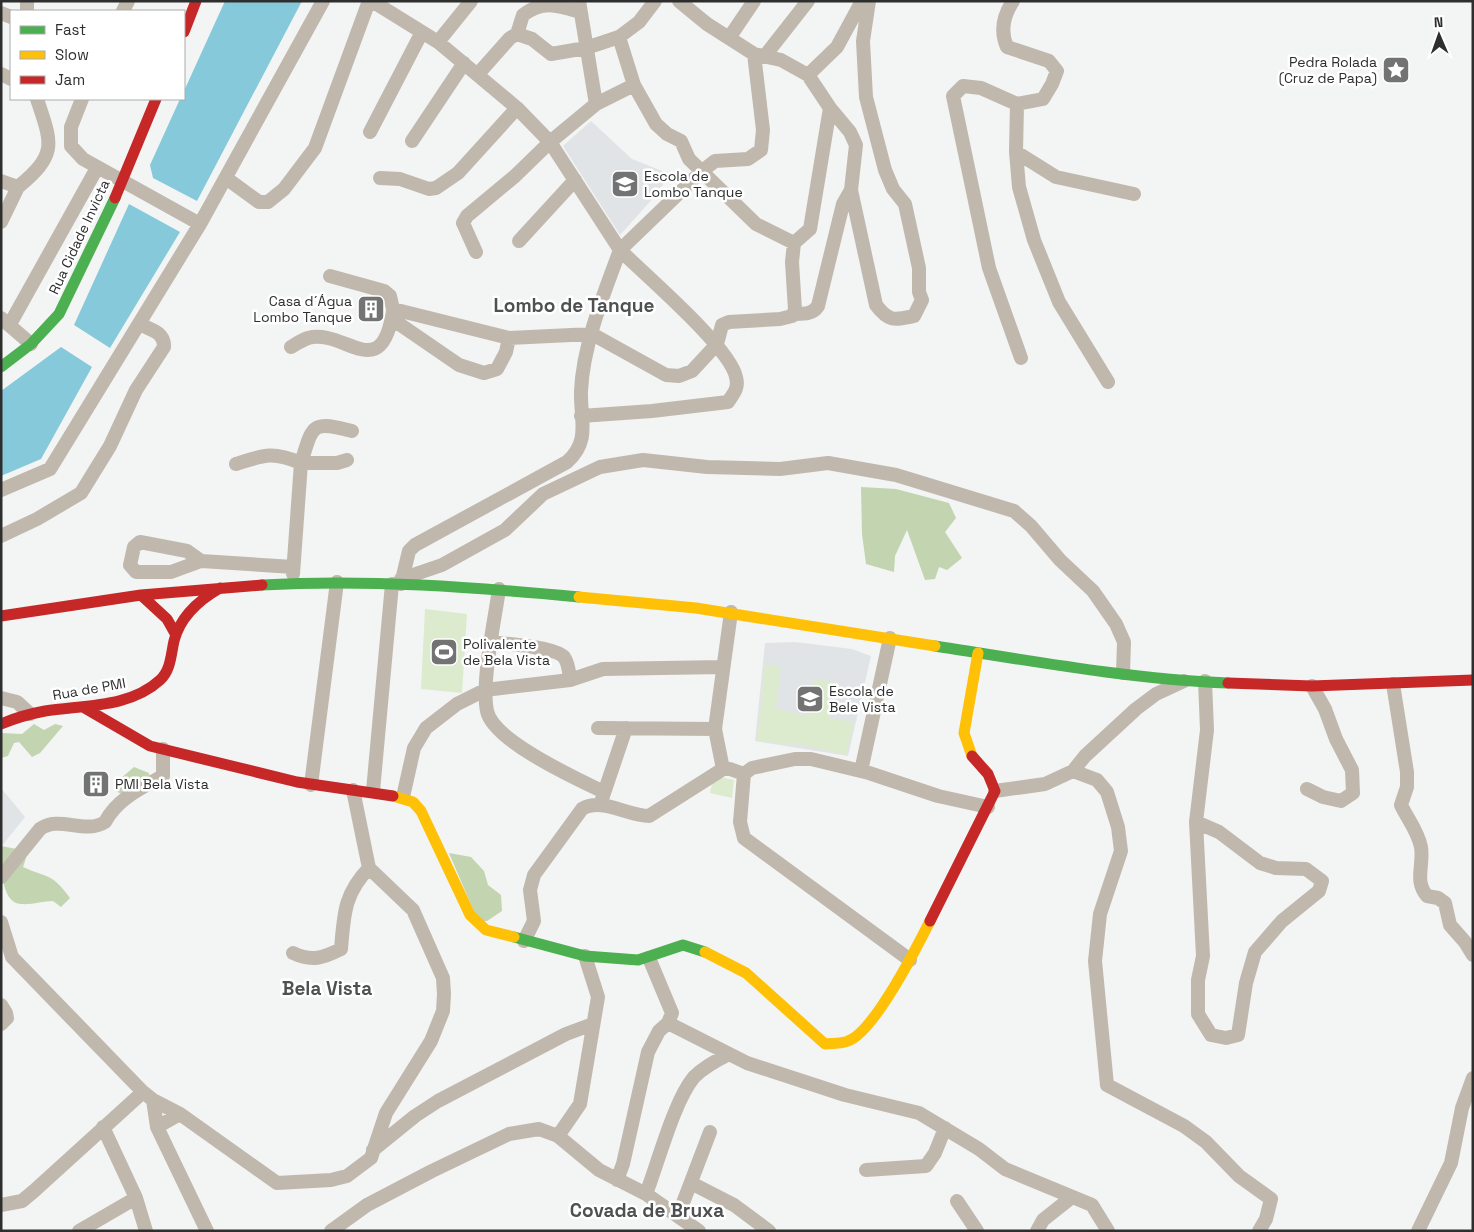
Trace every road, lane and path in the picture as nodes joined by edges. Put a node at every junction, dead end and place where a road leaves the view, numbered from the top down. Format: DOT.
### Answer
graph roads {
  1 [pos="196,1"];
  2 [pos="323,1"];
  3 [pos="370,1"];
  4 [pos="471,1"];
  5 [pos="655,1"];
  6 [pos="679,1"];
  7 [pos="754,1"];
  8 [pos="808,1"];
  9 [pos="862,1"];
  10 [pos="870,1"];
  11 [pos="1013,1"];
  12 [pos="549,2"];
  13 [pos="579,6"];
  14 [pos="185,29"];
  15 [pos="422,32"];
  16 [pos="517,34"];
  17 [pos="619,37"];
  18 [pos="729,38"];
  19 [pos="438,42"];
  20 [pos="586,48"];
  21 [pos="759,56"];
  22 [pos="464,63"];
  23 [pos="478,74"];
  24 [pos="808,75"];
  25 [pos="634,85"];
  26 [pos="38,100"];
  27 [pos="82,100"];
  28 [pos="156,100"];
  29 [pos="596,104"];
  30 [pos="1017,104"];
  31 [pos="517,108"];
  32 [pos="830,108"];
  33 [pos="370,132"];
  34 [pos="412,141"];
  35 [pos="550,142"];
  36 [pos="1016,152"];
  37 [pos="97,168"];
  38 [pos="702,171"];
  39 [pos="226,178"];
  40 [pos="380,178"];
  41 [pos="123,180"];
  42 [pos="575,180"];
  43 [pos="1,181"];
  44 [pos="18,186"];
  45 [pos="851,190"];
  46 [pos="1134,194"];
  47 [pos="2,219"];
  48 [pos="200,224"];
  49 [pos="519,241"];
  50 [pos="794,244"];
  51 [pos="620,250"];
  52 [pos="476,252"];
  53 [pos="330,276"];
  54 [pos="393,314"];
  55 [pos="793,314"];
  56 [pos="6,321"];
  57 [pos="139,324"];
  58 [pos="592,334"];
  59 [pos="509,338"];
  60 [pos="31,344"];
  61 [pos="717,344"];
  62 [pos="291,347"];
  63 [pos="1021,358"];
  64 [pos="1,367"];
  65 [pos="1108,382"];
  66 [pos="582,416"];
  67 [pos="352,431"];
  68 [pos="346,460"];
  69 [pos="301,463"];
  70 [pos="236,464"];
  71 [pos="1,490"];
  72 [pos="1,536"];
  73 [pos="201,562"];
  74 [pos="293,567"];
  75 [pos="337,582"];
  76 [pos="398,582"];
  77 [pos="292,583"];
  78 [pos="221,587"];
  79 [pos="499,588"];
  80 [pos="141,595"];
  81 [pos="730,612"];
  82 [pos="1,616"];
  83 [pos="176,635"];
  84 [pos="890,638"];
  85 [pos="492,642"];
  86 [pos="978,653"];
  87 [pos="722,667"];
  88 [pos="1123,673"];
  89 [pos="570,680"];
  90 [pos="1473,680"];
  91 [pos="1185,681"];
  92 [pos="1205,682"];
  93 [pos="1394,684"];
  94 [pos="1312,686"];
  95 [pos="485,690"];
  96 [pos="1,698"];
  97 [pos="83,707"];
  98 [pos="30,714"];
  99 [pos="1,724"];
  100 [pos="598,728"];
  101 [pos="626,728"];
  102 [pos="715,729"];
  103 [pos="163,749"];
  104 [pos="723,769"];
  105 [pos="861,771"];
  106 [pos="1073,772"];
  107 [pos="744,774"];
  108 [pos="311,784"];
  109 [pos="1307,789"];
  110 [pos="353,790"];
  111 [pos="373,791"];
  112 [pos="995,791"];
  113 [pos="402,797"];
  114 [pos="602,798"];
  115 [pos="988,807"];
  116 [pos="1196,822"];
  117 [pos="368,868"];
  118 [pos="1,877"];
  119 [pos="1,922"];
  120 [pos="524,941"];
  121 [pos="293,953"];
  122 [pos="585,956"];
  123 [pos="1473,956"];
  124 [pos="649,958"];
  125 [pos="910,960"];
  126 [pos="1,1005"];
  127 [pos="668,1023"];
  128 [pos="1,1024"];
  129 [pos="593,1024"];
  130 [pos="729,1054"];
  131 [pos="1473,1078"];
  132 [pos="148,1096"];
  133 [pos="180,1114"];
  134 [pos="103,1127"];
  135 [pos="157,1127"];
  136 [pos="945,1128"];
  137 [pos="710,1132"];
  138 [pos="558,1136"];
  139 [pos="372,1151"];
  140 [pos="866,1170"];
  141 [pos="617,1180"];
  142 [pos="691,1183"];
  143 [pos="646,1194"];
  144 [pos="1072,1197"];
  145 [pos="136,1198"];
  146 [pos="956,1201"];
  147 [pos="1,1205"];
  148 [pos="678,1216"];
  149 [pos="79,1231"];
  150 [pos="146,1231"];
  151 [pos="207,1231"];
  152 [pos="331,1231"];
  153 [pos="699,1231"];
  154 [pos="769,1231"];
  155 [pos="977,1231"];
  156 [pos="1037,1231"];
  157 [pos="1108,1231"];
  158 [pos="1259,1231"];
  159 [pos="1418,1231"];
  1 -- 14 [label="main road"];
  2 -- 39 [label="street"];
  3 -- 15 [label="street"];
  3 -- 39 [label="street"];
  4 -- 19 [label="street"];
  5 -- 17 [label="street"];
  6 -- 18 [label="street"];
  7 -- 18 [label="street"];
  8 -- 21 [label="street"];
  9 -- 24 [label="street"];
  10 -- 45 [label="street"];
  11 -- 30 [label="street"];
  12 -- 13 [label="street"];
  12 -- 16 [label="street"];
  13 -- 20 [label="street"];
  15 -- 19 [label="street"];
  15 -- 33 [label="street"];
  16 -- 20 [label="street"];
  16 -- 23 [label="street"];
  17 -- 20 [label="street"];
  17 -- 25 [label="street"];
  18 -- 21 [label="street"];
  19 -- 22 [label="street"];
  20 -- 29 [label="street"];
  21 -- 24 [label="street"];
  21 -- 38 [label="street"];
  22 -- 23 [label="street"];
  22 -- 34 [label="street"];
  23 -- 31 [label="street"];
  24 -- 32 [label="street"];
  25 -- 29 [label="street"];
  25 -- 38 [label="street"];
  26 -- 44 [label="street"];
  27 -- 37 [label="street"];
  28 -- 41 [label="main road, Rua Cidade Invicta"];
  29 -- 35 [label="street"];
  30 -- 36 [label="street"];
  30 -- 63 [label="street"];
  31 -- 35 [label="street"];
  31 -- 40 [label="street"];
  32 -- 45 [label="street"];
  32 -- 50 [label="street"];
  35 -- 42 [label="street"];
  35 -- 52 [label="street"];
  36 -- 46 [label="street"];
  36 -- 65 [label="street"];
  37 -- 41 [label="street"];
  37 -- 56 [label="street"];
  38 -- 50 [label="street"];
  38 -- 51 [label="street"];
  39 -- 48 [label="street"];
  41 -- 48 [label="street"];
  41 -- 60 [label="main road, Rua Cidade Invicta"];
  42 -- 49 [label="street"];
  42 -- 51 [label="street"];
  43 -- 44 [label="street"];
  44 -- 47 [label="street"];
  45 -- 55 [label="street"];
  48 -- 57 [label="street"];
  50 -- 55 [label="street"];
  51 -- 58 [label="street"];
  51 -- 61 [label="street"];
  53 -- 54 [label="street"];
  54 -- 59 [label="street"];
  54 -- 59 [label="street"];
  54 -- 62 [label="street"];
  55 -- 61 [label="street"];
  56 -- 60 [label="street"];
  57 -- 71 [label="street"];
  57 -- 72 [label="street"];
  58 -- 59 [label="street"];
  58 -- 61 [label="street"];
  58 -- 66 [label="street"];
  60 -- 64 [label="main road, Rua Cidade Invicta"];
  61 -- 66 [label="street"];
  66 -- 76 [label="street"];
  67 -- 69 [label="street"];
  68 -- 69 [label="street"];
  69 -- 70 [label="street"];
  69 -- 74 [label="street"];
  73 -- 74 [label="street"];
  74 -- 77 [label="street"];
  75 -- 76 [label="main road"];
  75 -- 77 [label="main road"];
  75 -- 108 [label="street"];
  76 -- 79 [label="main road"];
  76 -- 88 [label="street"];
  76 -- 111 [label="street"];
  77 -- 78 [label="main road"];
  78 -- 80 [label="main road"];
  78 -- 83 [label="main road, Rua de PMI"];
  79 -- 81 [label="main road"];
  79 -- 85 [label="street"];
  80 -- 82 [label="main road"];
  80 -- 83 [label="main road"];
  81 -- 84 [label="main road"];
  81 -- 87 [label="street"];
  83 -- 97 [label="main road, Rua de PMI"];
  84 -- 86 [label="main road"];
  84 -- 105 [label="street"];
  85 -- 89 [label="street"];
  85 -- 95 [label="street"];
  86 -- 88 [label="main road"];
  86 -- 112 [label="main road"];
  87 -- 89 [label="street"];
  87 -- 102 [label="street"];
  88 -- 91 [label="main road"];
  89 -- 95 [label="street"];
  90 -- 93 [label="main road"];
  91 -- 92 [label="main road"];
  91 -- 106 [label="street"];
  92 -- 94 [label="main road"];
  92 -- 116 [label="street"];
  93 -- 94 [label="main road"];
  93 -- 123 [label="street"];
  94 -- 109 [label="street"];
  95 -- 113 [label="street"];
  95 -- 114 [label="street"];
  96 -- 98 [label="street"];
  97 -- 98 [label="main road, Rua de PMI"];
  97 -- 103 [label="main road"];
  98 -- 99 [label="main road, Rua de PMI"];
  100 -- 101 [label="street"];
  101 -- 102 [label="street"];
  101 -- 114 [label="street"];
  102 -- 104 [label="street"];
  103 -- 108 [label="main road"];
  103 -- 118 [label="street"];
  104 -- 107 [label="street"];
  104 -- 114 [label="street"];
  105 -- 107 [label="street"];
  105 -- 115 [label="street"];
  106 -- 112 [label="street"];
  106 -- 158 [label="street"];
  107 -- 125 [label="street"];
  108 -- 110 [label="main road"];
  110 -- 111 [label="main road"];
  110 -- 117 [label="street"];
  111 -- 113 [label="main road"];
  112 -- 115 [label="main road"];
  113 -- 120 [label="main road"];
  114 -- 120 [label="street"];
  115 -- 125 [label="main road"];
  116 -- 116 [label="street"];
  117 -- 121 [label="street"];
  117 -- 139 [label="street"];
  119 -- 132 [label="street"];
  120 -- 122 [label="main road"];
  122 -- 124 [label="main road"];
  122 -- 129 [label="street"];
  124 -- 125 [label="main road"];
  124 -- 127 [label="street"];
  126 -- 128 [label="street"];
  127 -- 130 [label="street"];
  127 -- 141 [label="street"];
  129 -- 138 [label="street"];
  129 -- 139 [label="street"];
  130 -- 136 [label="street"];
  130 -- 143 [label="street"];
  131 -- 159 [label="street"];
  132 -- 133 [label="street"];
  132 -- 134 [label="street"];
  132 -- 135 [label="street"];
  133 -- 135 [label="street"];
  133 -- 139 [label="street"];
  134 -- 145 [label="street"];
  134 -- 147 [label="street"];
  135 -- 151 [label="street"];
  136 -- 140 [label="street"];
  136 -- 144 [label="street"];
  137 -- 142 [label="street"];
  138 -- 141 [label="street"];
  138 -- 152 [label="street"];
  141 -- 143 [label="street"];
  142 -- 148 [label="street"];
  142 -- 154 [label="street"];
  143 -- 148 [label="street"];
  144 -- 156 [label="street"];
  144 -- 157 [label="street"];
  145 -- 149 [label="street"];
  145 -- 150 [label="street"];
  146 -- 155 [label="street"];
  148 -- 153 [label="street"];
}
